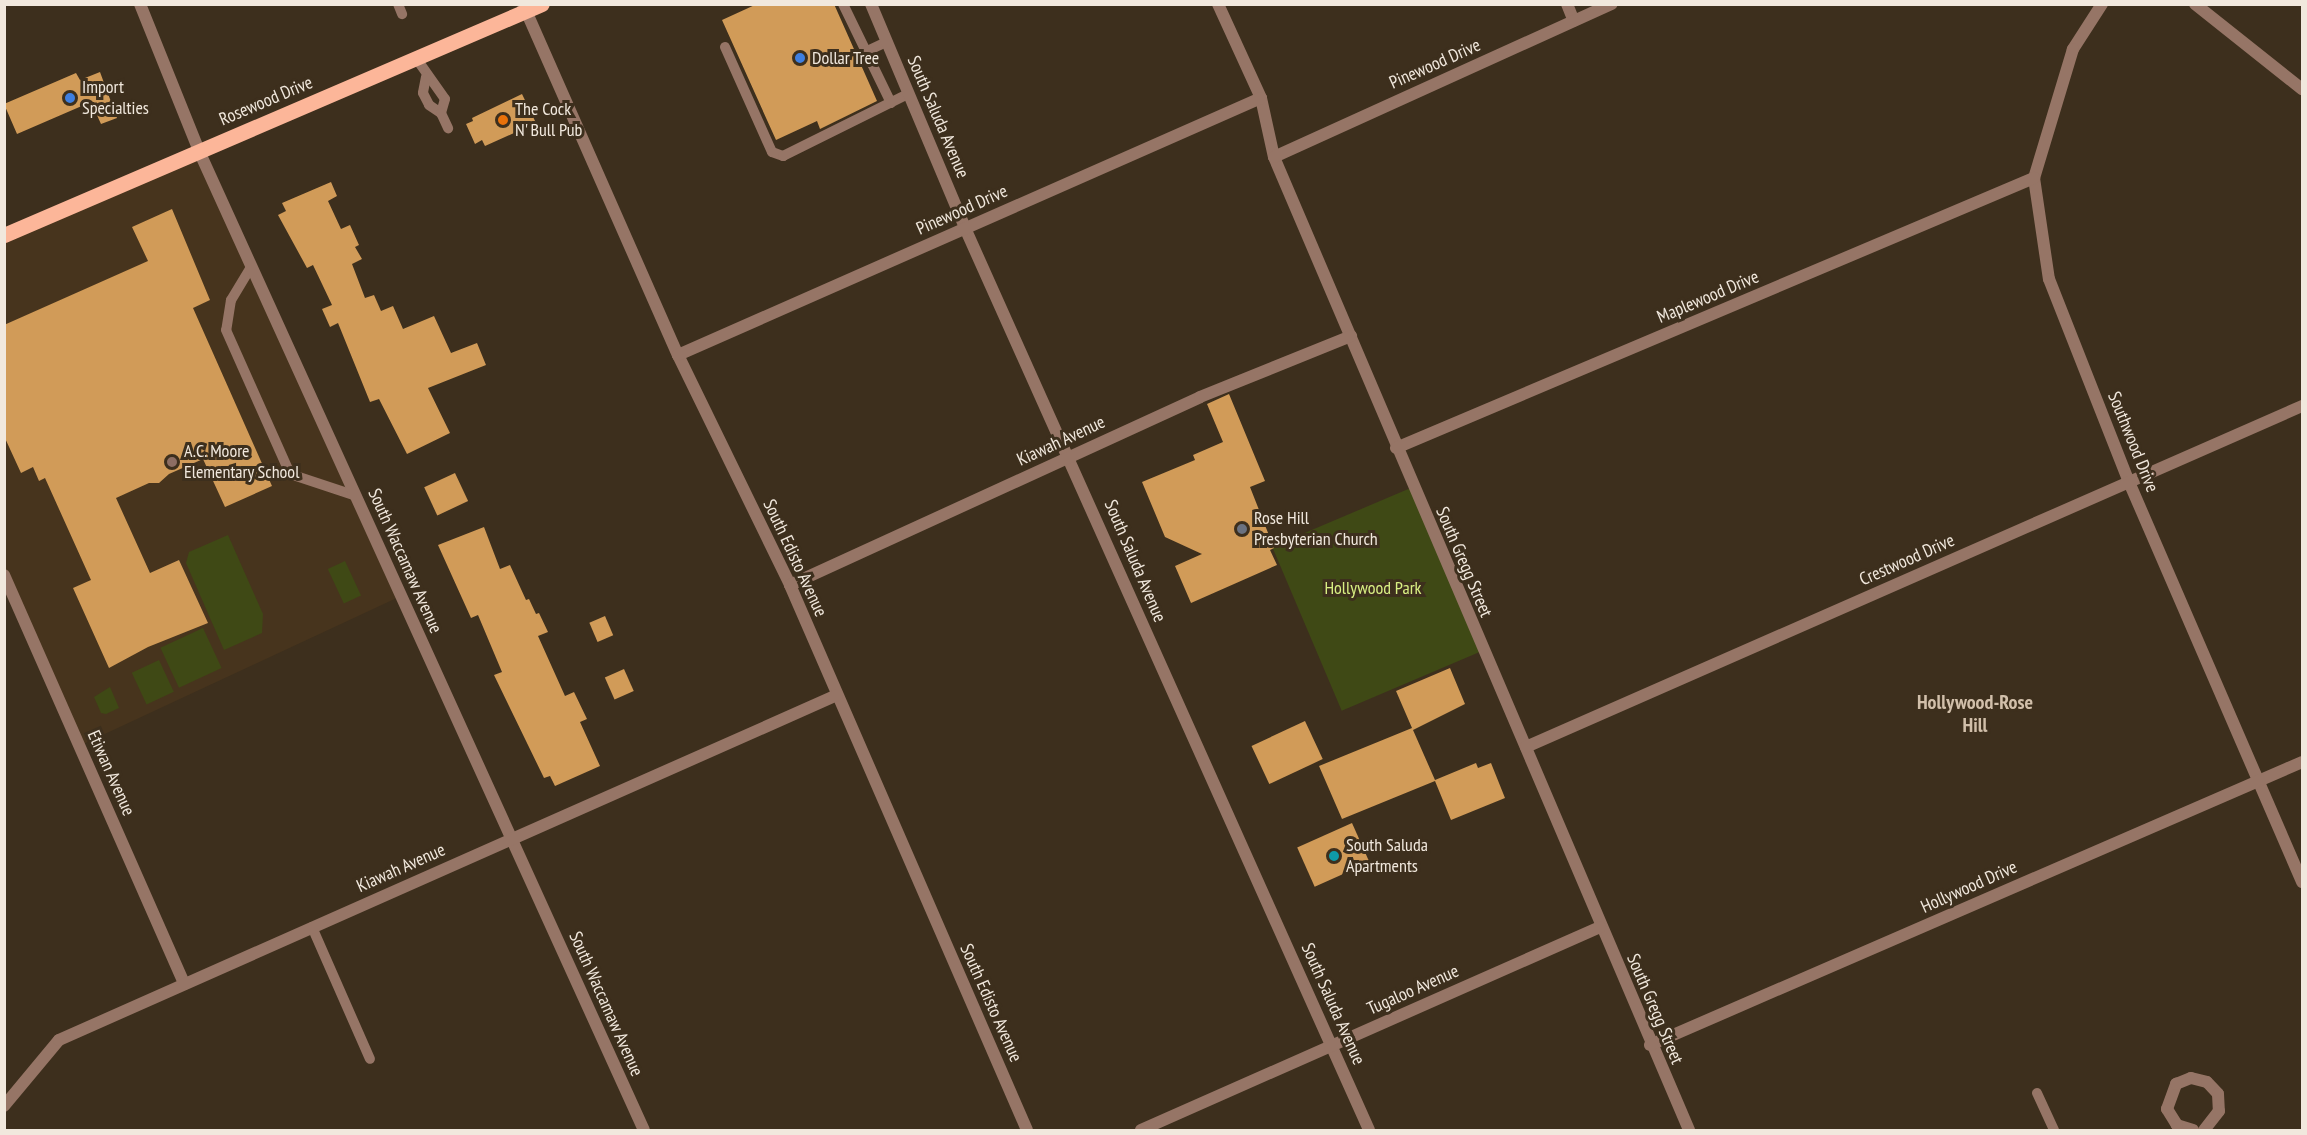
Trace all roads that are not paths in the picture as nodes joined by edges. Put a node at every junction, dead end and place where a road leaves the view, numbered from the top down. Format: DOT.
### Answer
graph roads {
  1 [pos="140,4"];
  2 [pos="542,4"];
  3 [pos="843,4"];
  4 [pos="870,4"];
  5 [pos="1218,4"];
  6 [pos="1567,4"];
  7 [pos="1612,4"];
  8 [pos="2102,4"];
  9 [pos="2195,4"];
  10 [pos="524,8"];
  11 [pos="1574,21"];
  12 [pos="886,42"];
  13 [pos="725,47"];
  14 [pos="865,52"];
  15 [pos="416,58"];
  16 [pos="426,77"];
  17 [pos="2302,89"];
  18 [pos="908,94"];
  19 [pos="1261,98"];
  20 [pos="891,103"];
  21 [pos="441,113"];
  22 [pos="448,128"];
  23 [pos="199,151"];
  24 [pos="1274,157"];
  25 [pos="2034,178"];
  26 [pos="965,228"];
  27 [pos="4,235"];
  28 [pos="251,267"];
  29 [pos="1351,336"];
  30 [pos="678,355"];
  31 [pos="2302,406"];
  32 [pos="1396,448"];
  33 [pos="1070,456"];
  34 [pos="2129,482"];
  35 [pos="356,496"];
  36 [pos="4,575"];
  37 [pos="790,585"];
  38 [pos="837,695"];
  39 [pos="1526,747"];
  40 [pos="2302,762"];
  41 [pos="2258,781"];
  42 [pos="512,839"];
  43 [pos="2302,882"];
  44 [pos="312,927"];
  45 [pos="1600,927"];
  46 [pos="184,984"];
  47 [pos="1333,1046"];
  48 [pos="1650,1046"];
  49 [pos="370,1059"];
  50 [pos="2037,1094"];
  51 [pos="4,1106"];
  52 [pos="644,1131"];
  53 [pos="1027,1131"];
  54 [pos="1142,1131"];
  55 [pos="1369,1131"];
  56 [pos="1689,1131"];
  57 [pos="2054,1131"];
  58 [pos="2193,1131"];
  59 [pos="2204,1131"];
  1 -- 23 [label="street, South Waccamaw Avenue"];
  2 -- 10 [label="main road, Rosewood Drive"];
  3 -- 14 [label="lane"];
  4 -- 12 [label="street, South Saluda Avenue"];
  5 -- 19 [label="street, South Gregg Street"];
  6 -- 11 [label="street"];
  7 -- 11 [label="street, Pinewood Drive"];
  8 -- 25 [label="street, Southwood Drive"];
  9 -- 17 [label="street"];
  10 -- 15 [label="main road, Rosewood Drive"];
  10 -- 30 [label="street, South Edisto Avenue"];
  11 -- 24 [label="street, Pinewood Drive"];
  12 -- 14 [label="lane"];
  12 -- 18 [label="street, South Saluda Avenue"];
  13 -- 20 [label="lane"];
  14 -- 20 [label="lane"];
  15 -- 16 [label="lane"];
  15 -- 23 [label="main road, Rosewood Drive"];
  16 -- 21 [label="lane"];
  16 -- 21 [label="lane"];
  18 -- 20 [label="lane"];
  18 -- 26 [label="street, South Saluda Avenue"];
  19 -- 24 [label="street, South Gregg Street"];
  19 -- 26 [label="street, Pinewood Drive"];
  21 -- 22 [label="lane"];
  23 -- 27 [label="main road, Rosewood Drive"];
  23 -- 28 [label="street, South Waccamaw Avenue"];
  24 -- 29 [label="street, South Gregg Street"];
  25 -- 32 [label="street, Maplewood Drive"];
  25 -- 34 [label="street, Southwood Drive"];
  26 -- 30 [label="street, Pinewood Drive"];
  26 -- 33 [label="street, South Saluda Avenue"];
  28 -- 35 [label="street, South Waccamaw Avenue"];
  28 -- 35 [label="lane"];
  29 -- 32 [label="street, South Gregg Street"];
  29 -- 33 [label="street, Kiawah Avenue"];
  30 -- 37 [label="street, South Edisto Avenue"];
  31 -- 34 [label="street, Crestwood Drive"];
  32 -- 39 [label="street, South Gregg Street"];
  33 -- 37 [label="street, Kiawah Avenue"];
  33 -- 47 [label="street, South Saluda Avenue"];
  34 -- 39 [label="street, Crestwood Drive"];
  34 -- 41 [label="street, Southwood Drive"];
  35 -- 42 [label="street, South Waccamaw Avenue"];
  36 -- 46 [label="street, Etiwan Avenue"];
  37 -- 38 [label="street, South Edisto Avenue"];
  38 -- 42 [label="street, Kiawah Avenue"];
  38 -- 53 [label="street, South Edisto Avenue"];
  39 -- 45 [label="street, South Gregg Street"];
  40 -- 41 [label="street, Hollywood Drive"];
  41 -- 43 [label="street, Southwood Drive"];
  41 -- 48 [label="street, Hollywood Drive"];
  42 -- 44 [label="street, Kiawah Avenue"];
  42 -- 52 [label="street, South Waccamaw Avenue"];
  44 -- 46 [label="street, Kiawah Avenue"];
  44 -- 49 [label="lane"];
  45 -- 47 [label="street, Tugaloo Avenue"];
  45 -- 48 [label="street, South Gregg Street"];
  46 -- 51 [label="street, Kiawah Avenue"];
  47 -- 54 [label="street, Tugaloo Avenue"];
  47 -- 55 [label="street, South Saluda Avenue"];
  48 -- 56 [label="street, South Gregg Street"];
  50 -- 57 [label="lane"];
  58 -- 59 [label="street"];
}
